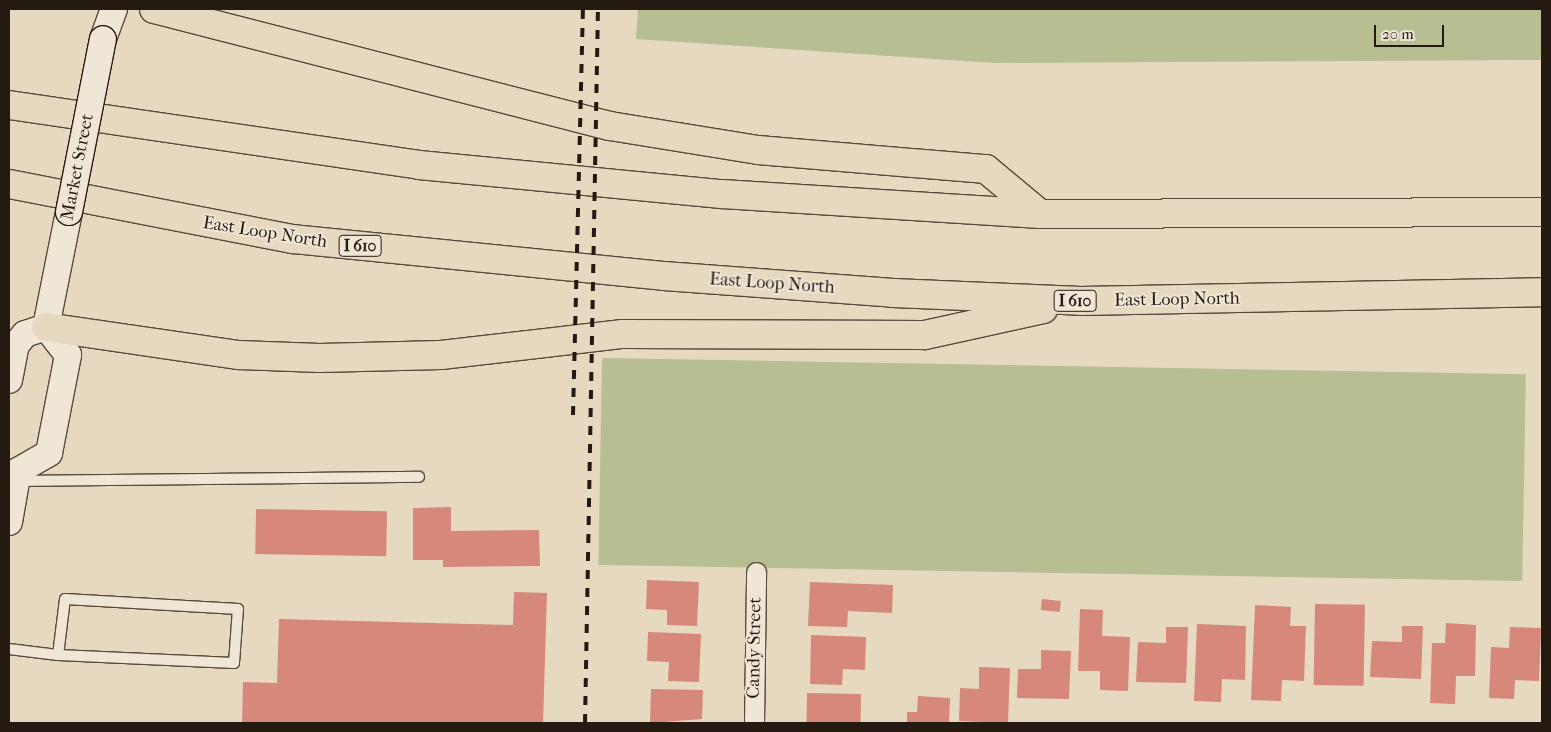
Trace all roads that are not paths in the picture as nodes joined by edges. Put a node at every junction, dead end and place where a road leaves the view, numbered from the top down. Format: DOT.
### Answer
graph roads {
  1 [pos="114,9"];
  2 [pos="154,9"];
  3 [pos="14,103"];
  4 [pos="9,184"];
  5 [pos="1542,212"];
  6 [pos="1040,214"];
  7 [pos="1542,292"];
  8 [pos="1081,302"];
  9 [pos="48,317"];
  10 [pos="9,322"];
  11 [pos="9,380"];
  12 [pos="14,472"];
  13 [pos="419,477"];
  14 [pos="9,522"];
  15 [pos="756,572"];
  16 [pos="9,650"];
  17 [pos="58,655"];
  18 [pos="754,723"];
  1 -- 9 [label="main road, Market Street, bridge"];
  2 -- 6 [label="highway"];
  3 -- 6 [label="highway"];
  4 -- 8 [label="highway, East Loop North / I 610"];
  5 -- 6 [label="highway"];
  7 -- 8 [label="highway, East Loop North / I 610"];
  8 -- 9 [label="highway"];
  9 -- 10 [label="main road"];
  9 -- 11 [label="main road"];
  9 -- 12 [label="main road"];
  12 -- 13 [label="lane"];
  12 -- 14 [label="main road"];
  15 -- 18 [label="street, Candy Street"];
  16 -- 17 [label="lane"];
  17 -- 17 [label="lane"];
}
